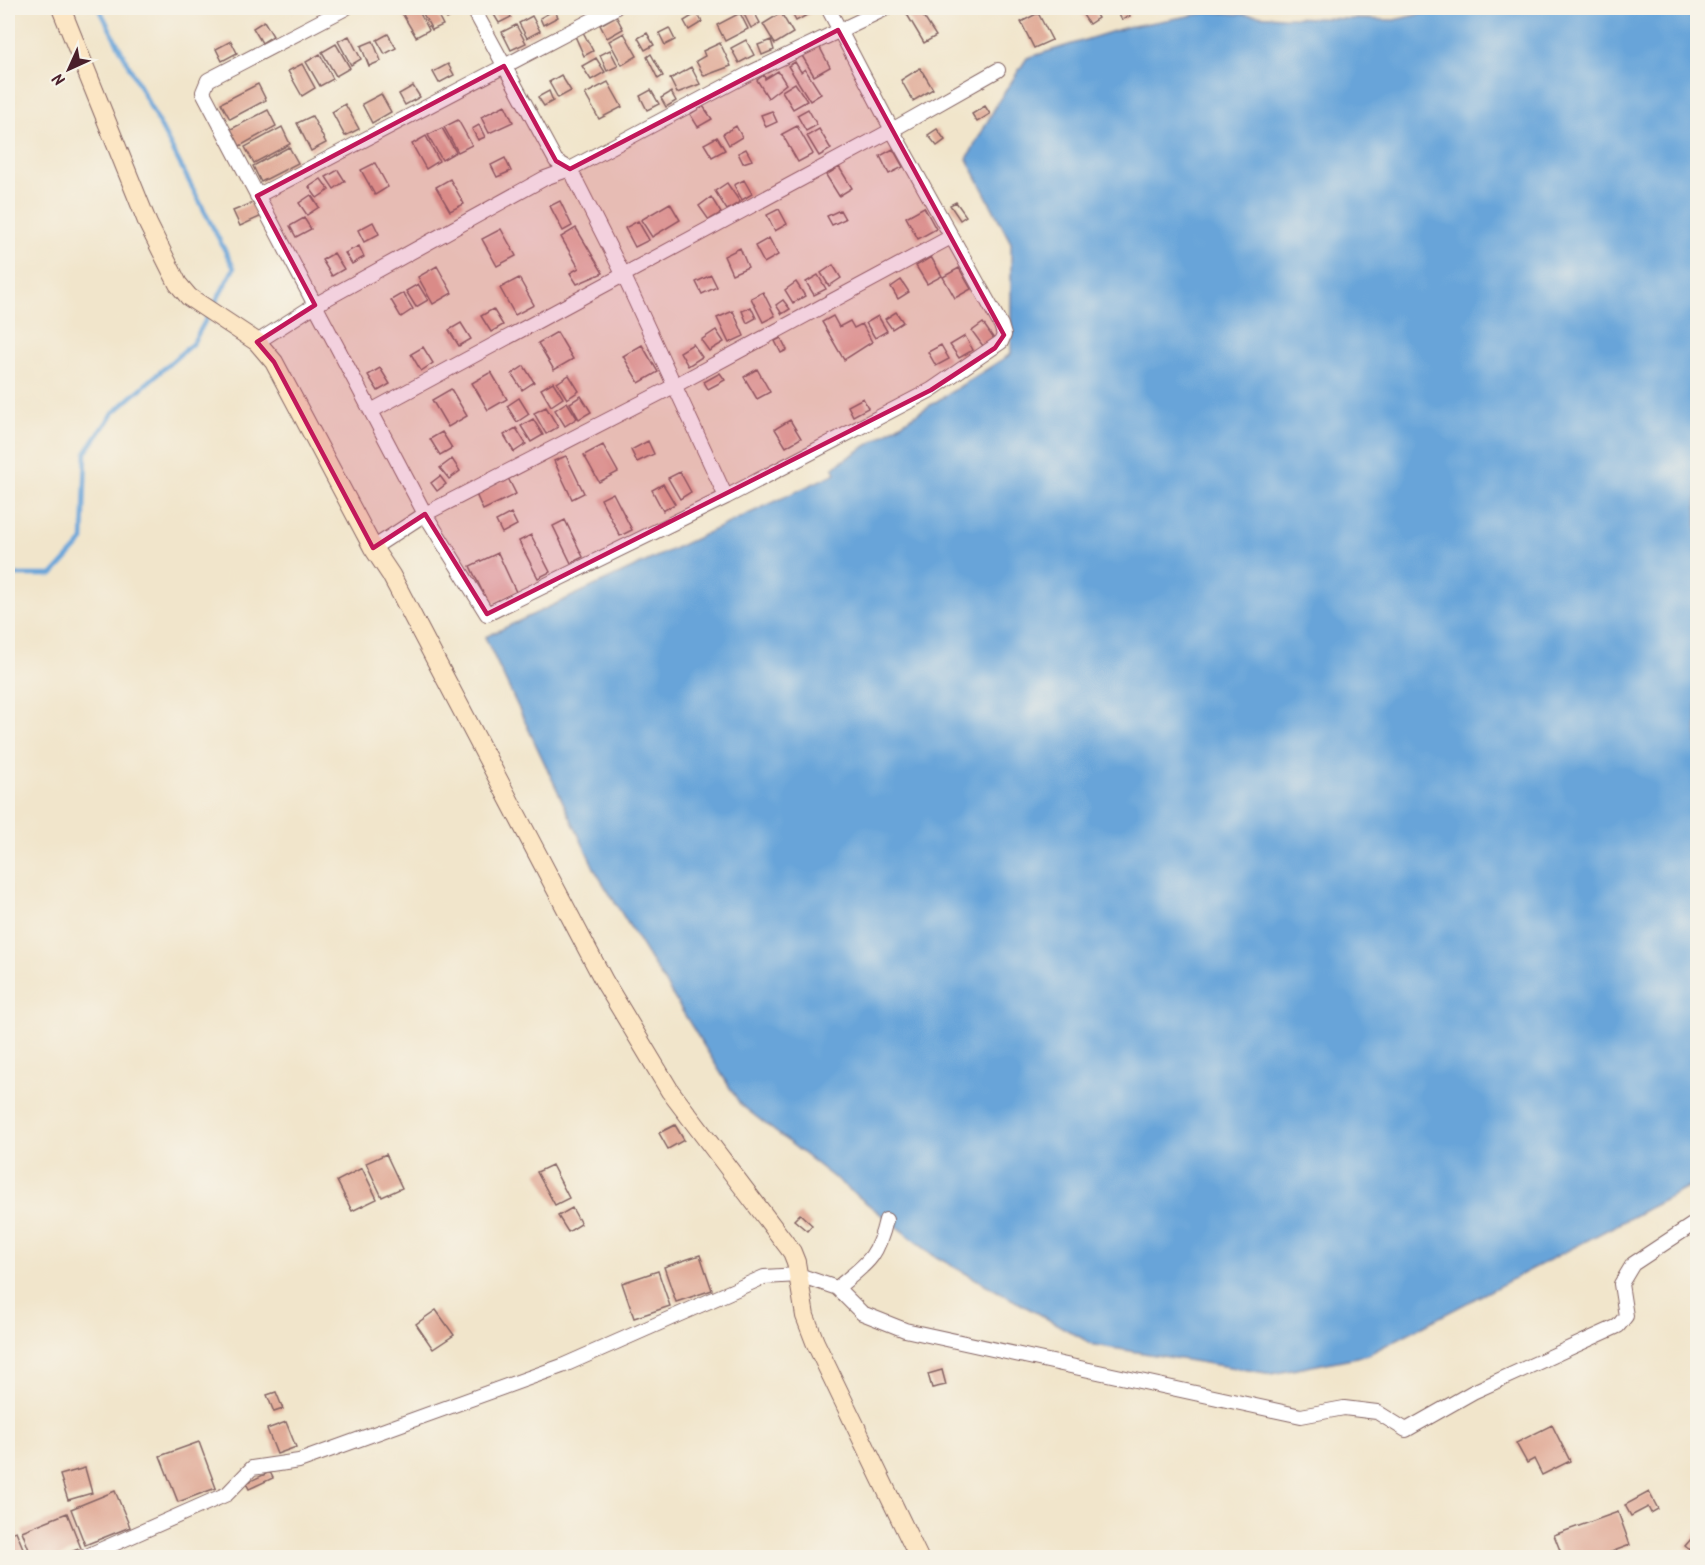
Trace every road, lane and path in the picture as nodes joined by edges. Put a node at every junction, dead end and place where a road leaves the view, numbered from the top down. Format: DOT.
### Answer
graph roads {
  1 [pos="61,8"];
  2 [pos="346,8"];
  3 [pos="473,8"];
  4 [pos="615,8"];
  5 [pos="828,8"];
  6 [pos="887,8"];
  7 [pos="838,30"];
  8 [pos="504,66"];
  9 [pos="998,70"];
  10 [pos="892,130"];
  11 [pos="570,169"];
  12 [pos="257,196"];
  13 [pos="951,237"];
  14 [pos="623,274"];
  15 [pos="315,305"];
  16 [pos="257,342"];
  17 [pos="674,386"];
  18 [pos="371,411"];
  19 [pos="726,497"];
  20 [pos="425,514"];
  21 [pos="373,548"];
  22 [pos="885,1220"];
  23 [pos="1698,1221"];
  24 [pos="799,1275"];
  25 [pos="837,1288"];
  26 [pos="82,1557"];
  27 [pos="919,1557"];
  1 -- 16 [label="street"];
  2 -- 12 [label="street"];
  3 -- 8 [label="street"];
  4 -- 8 [label="street"];
  5 -- 7 [label="street"];
  6 -- 7 [label="street"];
  7 -- 10 [label="street"];
  7 -- 11 [label="street"];
  8 -- 11 [label="street"];
  8 -- 12 [label="street"];
  9 -- 10 [label="street"];
  10 -- 13 [label="street"];
  10 -- 14 [label="street"];
  11 -- 14 [label="street"];
  11 -- 15 [label="street"];
  12 -- 15 [label="street"];
  13 -- 17 [label="street"];
  13 -- 19 [label="street"];
  14 -- 17 [label="street"];
  14 -- 18 [label="street"];
  15 -- 16 [label="street"];
  15 -- 18 [label="street"];
  16 -- 21 [label="street"];
  17 -- 19 [label="street"];
  17 -- 20 [label="street"];
  18 -- 20 [label="street"];
  19 -- 20 [label="street"];
  20 -- 21 [label="street"];
  21 -- 24 [label="street"];
  22 -- 25 [label="street"];
  23 -- 25 [label="street"];
  24 -- 25 [label="street"];
  24 -- 26 [label="street"];
  24 -- 27 [label="street"];
}
